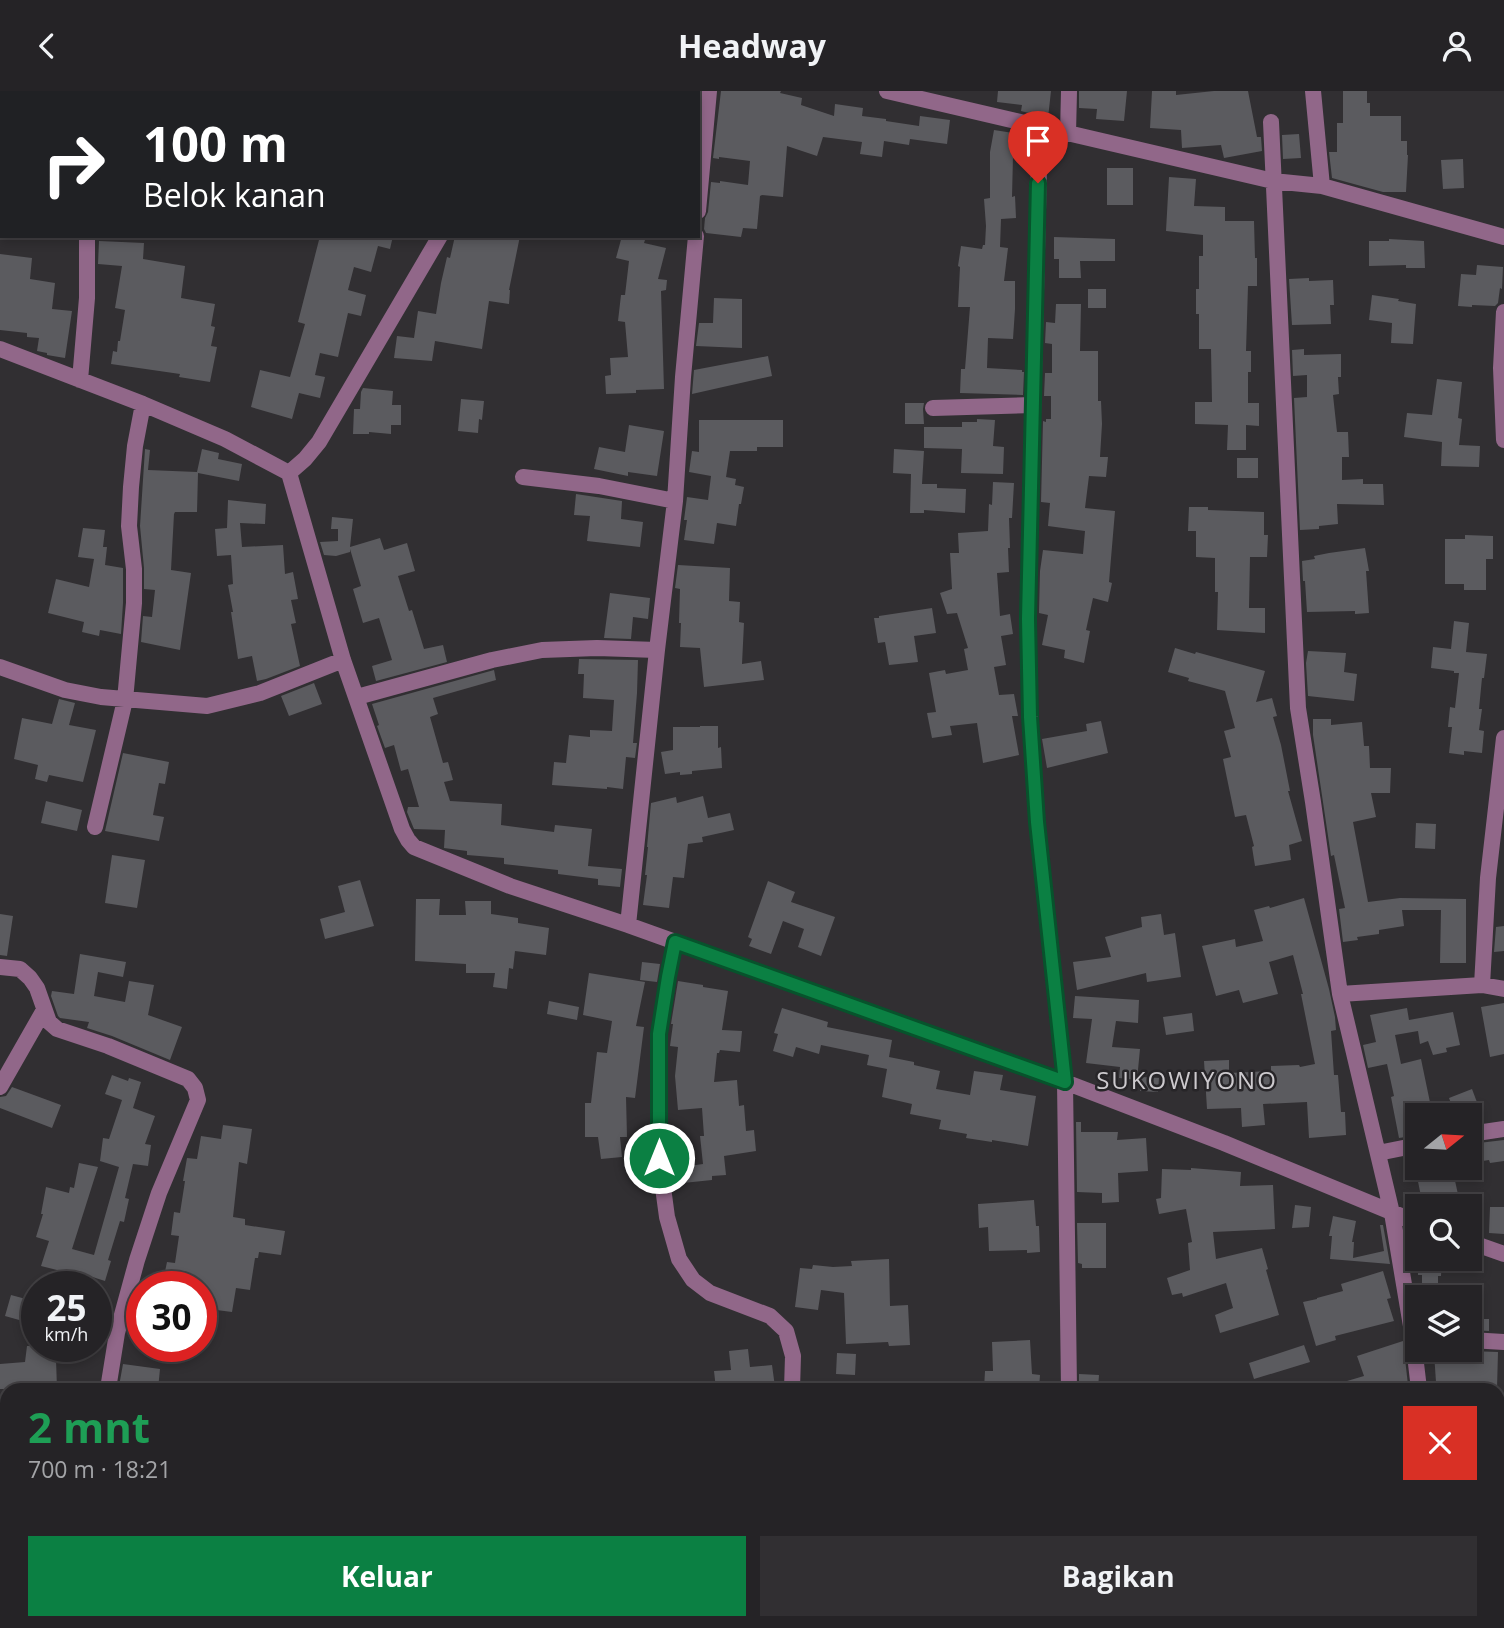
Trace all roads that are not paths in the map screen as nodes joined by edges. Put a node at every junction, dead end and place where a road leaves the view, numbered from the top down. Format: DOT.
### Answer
graph roads {
  1 [pos="709,91"];
  2 [pos="887,91"];
  3 [pos="1069,91"];
  4 [pos="1313,91"];
  5 [pos="1271,122"];
  6 [pos="1040,128"];
  7 [pos="1068,134"];
  8 [pos="1273,181"];
  9 [pos="1322,186"];
  10 [pos="700,189"];
  11 [pos="1504,237"];
  12 [pos="87,238"];
  13 [pos="439,238"];
  14 [pos="696,238"];
  15 [pos="1504,312"];
  16 [pos="0,349"];
  17 [pos="80,380"];
  18 [pos="143,404"];
  19 [pos="1033,405"];
  20 [pos="933,408"];
  21 [pos="1504,440"];
  22 [pos="289,473"];
  23 [pos="523,477"];
  24 [pos="675,501"];
  25 [pos="657,650"];
  26 [pos="343,660"];
  27 [pos="0,667"];
  28 [pos="357,697"];
  29 [pos="125,700"];
  30 [pos="1504,738"];
  31 [pos="95,827"];
  32 [pos="1496,877"];
  33 [pos="628,925"];
  34 [pos="675,942"];
  35 [pos="0,967"];
  36 [pos="1482,985"];
  37 [pos="1504,989"];
  38 [pos="1340,994"];
  39 [pos="44,1010"];
  40 [pos="1065,1082"];
  41 [pos="0,1087"];
  42 [pos="1504,1129"];
  43 [pos="1482,1132"];
  44 [pos="1405,1148"];
  45 [pos="1378,1153"];
  46 [pos="1392,1213"];
  47 [pos="1405,1218"];
  48 [pos="1482,1246"];
  49 [pos="1504,1254"];
  50 [pos="1405,1285"];
  51 [pos="1482,1341"];
  52 [pos="1504,1342"];
  53 [pos="1417,1362"];
  54 [pos="109,1383"];
  55 [pos="792,1383"];
  56 [pos="1069,1383"];
  57 [pos="1419,1383"];
  1 -- 10 [label="street"];
  2 -- 6 [label="street"];
  3 -- 7 [label="street"];
  4 -- 9 [label="street"];
  5 -- 8 [label="street"];
  6 -- 7 [label="street"];
  6 -- 19 [label="street"];
  7 -- 8 [label="street"];
  8 -- 9 [label="street"];
  8 -- 38 [label="street"];
  9 -- 11 [label="street"];
  12 -- 17 [label="street"];
  13 -- 22 [label="street"];
  14 -- 24 [label="street"];
  15 -- 21 [label="street"];
  16 -- 17 [label="street"];
  17 -- 18 [label="street"];
  18 -- 22 [label="street"];
  18 -- 29 [label="street"];
  19 -- 20 [label="street"];
  19 -- 40 [label="street"];
  22 -- 26 [label="street"];
  23 -- 24 [label="street"];
  24 -- 25 [label="street"];
  25 -- 28 [label="street"];
  25 -- 33 [label="street"];
  26 -- 28 [label="street"];
  26 -- 29 [label="street"];
  27 -- 29 [label="street"];
  28 -- 33 [label="street"];
  29 -- 31 [label="street"];
  30 -- 32 [label="street"];
  32 -- 36 [label="street"];
  33 -- 34 [label="street"];
  34 -- 40 [label="street"];
  34 -- 55 [label="street"];
  35 -- 39 [label="street"];
  36 -- 37 [label="street"];
  36 -- 38 [label="street"];
  38 -- 45 [label="street"];
  39 -- 41 [label="street"];
  39 -- 54 [label="street"];
  40 -- 46 [label="street"];
  40 -- 56 [label="street"];
  42 -- 43 [label="street"];
  44 -- 45 [label="street"];
  45 -- 46 [label="street"];
  46 -- 47 [label="street"];
  46 -- 50 [label="street"];
  48 -- 49 [label="street"];
  51 -- 52 [label="street"];
  53 -- 57 [label="street"];
}
